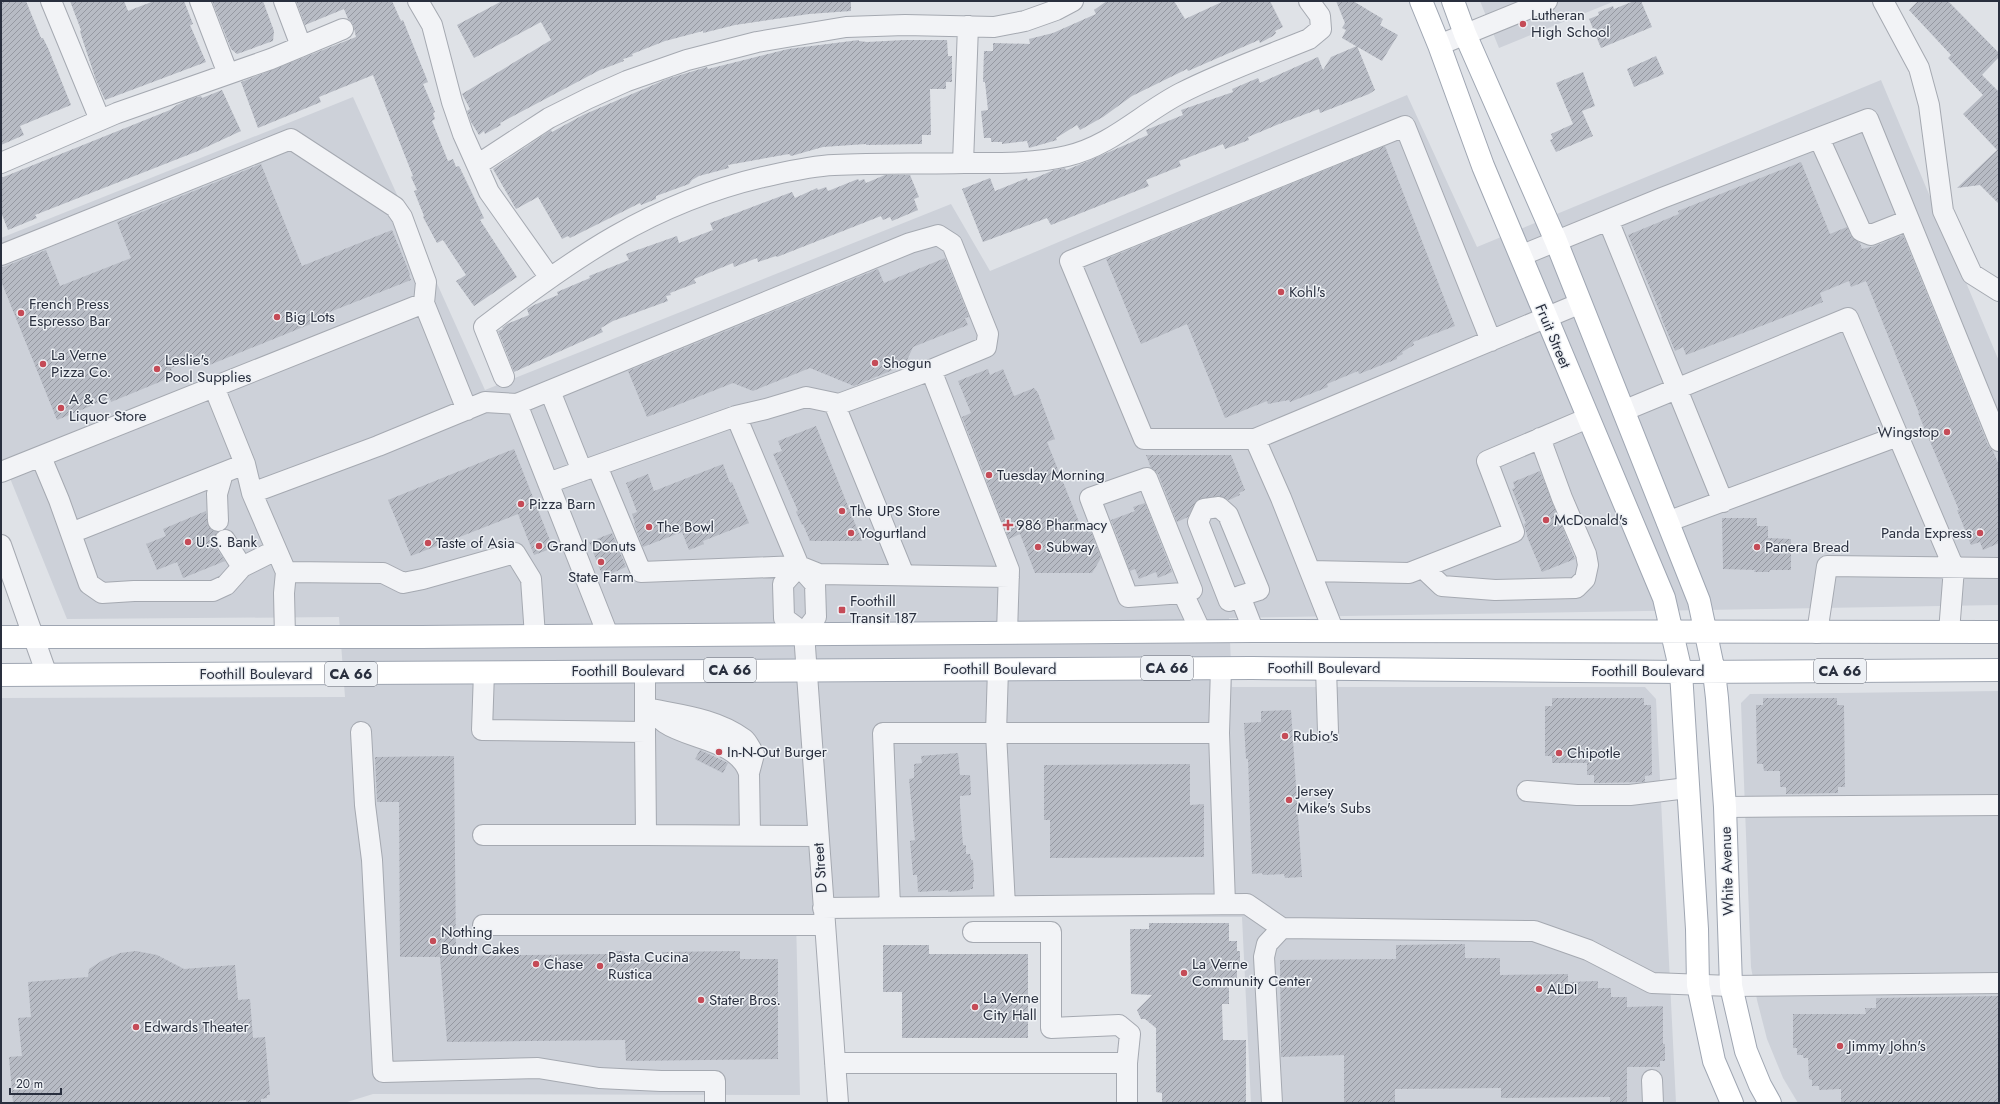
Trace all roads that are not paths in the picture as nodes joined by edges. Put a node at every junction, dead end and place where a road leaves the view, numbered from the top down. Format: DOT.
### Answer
graph roads {
  1 [pos="51,1"];
  2 [pos="200,1"];
  3 [pos="284,1"];
  4 [pos="418,1"];
  5 [pos="1072,1"];
  6 [pos="1310,1"];
  7 [pos="1421,1"];
  8 [pos="1452,1"];
  9 [pos="1547,1"];
  10 [pos="1883,1"];
  11 [pos="968,26"];
  12 [pos="343,29"];
  13 [pos="1465,34"];
  14 [pos="1439,45"];
  15 [pos="301,46"];
  16 [pos="228,74"];
  17 [pos="100,120"];
  18 [pos="1819,138"];
  19 [pos="1,163"];
  20 [pos="963,163"];
  21 [pos="477,165"];
  22 [pos="1608,220"];
  23 [pos="1909,220"];
  24 [pos="1556,241"];
  25 [pos="1,254"];
  26 [pos="1520,256"];
  27 [pos="550,278"];
  28 [pos="1999,291"];
  29 [pos="424,303"];
  30 [pos="1580,303"];
  31 [pos="1546,319"];
  32 [pos="1491,341"];
  33 [pos="932,370"];
  34 [pos="504,377"];
  35 [pos="214,387"];
  36 [pos="1677,389"];
  37 [pos="550,391"];
  38 [pos="834,403"];
  39 [pos="517,404"];
  40 [pos="467,410"];
  41 [pos="1623,411"];
  42 [pos="736,416"];
  43 [pos="1588,418"];
  44 [pos="1898,436"];
  45 [pos="1540,438"];
  46 [pos="1255,439"];
  47 [pos="1999,441"];
  48 [pos="41,457"];
  49 [pos="245,464"];
  50 [pos="590,468"];
  51 [pos="1,472"];
  52 [pos="223,473"];
  53 [pos="548,483"];
  54 [pos="252,493"];
  55 [pos="1723,502"];
  56 [pos="218,521"];
  57 [pos="1667,522"];
  58 [pos="71,533"];
  59 [pos="225,540"];
  60 [pos="1,545"];
  61 [pos="276,550"];
  62 [pos="799,566"];
  63 [pos="242,567"];
  64 [pos="1423,568"];
  65 [pos="1954,568"];
  66 [pos="1999,568"];
  67 [pos="1310,571"];
  68 [pos="286,572"];
  69 [pos="904,575"];
  70 [pos="1008,577"];
  71 [pos="1183,593"];
  72 [pos="1240,596"];
  73 [pos="1201,632"];
  74 [pos="1254,632"];
  75 [pos="1334,632"];
  76 [pos="1673,632"];
  77 [pos="1707,632"];
  78 [pos="1949,632"];
  79 [pos="1999,632"];
  80 [pos="804,633"];
  81 [pos="1007,633"];
  82 [pos="1817,633"];
  83 [pos="608,635"];
  84 [pos="535,636"];
  85 [pos="1,637"];
  86 [pos="33,637"];
  87 [pos="285,637"];
  88 [pos="1221,668"];
  89 [pos="1326,668"];
  90 [pos="998,669"];
  91 [pos="806,670"];
  92 [pos="1999,670"];
  93 [pos="645,671"];
  94 [pos="484,672"];
  95 [pos="1681,672"];
  96 [pos="1714,672"];
  97 [pos="1,675"];
  98 [pos="47,676"];
  99 [pos="648,708"];
  100 [pos="361,732"];
  101 [pos="645,732"];
  102 [pos="1328,732"];
  103 [pos="996,733"];
  104 [pos="1219,733"];
  105 [pos="1687,788"];
  106 [pos="1527,791"];
  107 [pos="1999,805"];
  108 [pos="1725,807"];
  109 [pos="750,834"];
  110 [pos="483,835"];
  111 [pos="646,835"];
  112 [pos="818,836"];
  113 [pos="1225,904"];
  114 [pos="1005,906"];
  115 [pos="890,907"];
  116 [pos="824,916"];
  117 [pos="483,925"];
  118 [pos="1282,928"];
  119 [pos="973,932"];
  120 [pos="1999,983"];
  121 [pos="1698,985"];
  122 [pos="1731,986"];
  123 [pos="835,1063"];
  124 [pos="1127,1064"];
  125 [pos="1652,1080"];
  126 [pos="715,1103"];
  127 [pos="838,1103"];
  128 [pos="1127,1103"];
  129 [pos="1272,1103"];
  130 [pos="1652,1103"];
  131 [pos="1732,1103"];
  132 [pos="1770,1103"];
  1 -- 17 [label="street"];
  2 -- 16 [label="street"];
  3 -- 15 [label="street"];
  4 -- 21 [label="street"];
  5 -- 11 [label="street"];
  6 -- 20 [label="street"];
  7 -- 14 [label="main road, Fruit Street"];
  8 -- 13 [label="main road"];
  9 -- 13 [label="street"];
  10 -- 28 [label="street"];
  11 -- 20 [label="street"];
  11 -- 21 [label="street"];
  12 -- 15 [label="street"];
  13 -- 14 [label="street"];
  13 -- 24 [label="main road"];
  14 -- 26 [label="main road, Fruit Street"];
  15 -- 16 [label="street"];
  16 -- 17 [label="street"];
  17 -- 19 [label="street"];
  18 -- 22 [label="street"];
  18 -- 23 [label="street"];
  18 -- 23 [label="street"];
  20 -- 27 [label="street"];
  21 -- 27 [label="street"];
  22 -- 24 [label="street"];
  22 -- 36 [label="street"];
  23 -- 47 [label="street"];
  24 -- 26 [label="street"];
  24 -- 30 [label="main road"];
  25 -- 29 [label="street"];
  26 -- 31 [label="main road, Fruit Street"];
  27 -- 34 [label="street"];
  29 -- 35 [label="street"];
  29 -- 40 [label="street"];
  30 -- 31 [label="street"];
  30 -- 41 [label="main road"];
  31 -- 32 [label="street"];
  31 -- 43 [label="main road, Fruit Street"];
  32 -- 46 [label="street"];
  32 -- 46 [label="street"];
  33 -- 37 [label="street"];
  33 -- 38 [label="street"];
  33 -- 70 [label="street"];
  35 -- 48 [label="street"];
  35 -- 49 [label="street"];
  36 -- 41 [label="street"];
  36 -- 44 [label="street"];
  36 -- 55 [label="street"];
  37 -- 39 [label="street"];
  37 -- 50 [label="street"];
  38 -- 42 [label="street"];
  38 -- 69 [label="street"];
  39 -- 40 [label="street"];
  39 -- 53 [label="street"];
  40 -- 54 [label="street"];
  41 -- 57 [label="main road"];
  42 -- 50 [label="street"];
  42 -- 62 [label="street"];
  43 -- 45 [label="street"];
  43 -- 76 [label="main road, Fruit Street"];
  44 -- 55 [label="street"];
  44 -- 65 [label="street"];
  45 -- 64 [label="street"];
  45 -- 64 [label="street"];
  46 -- 67 [label="street"];
  48 -- 51 [label="street"];
  48 -- 58 [label="street"];
  49 -- 52 [label="street"];
  49 -- 54 [label="street"];
  50 -- 53 [label="street"];
  50 -- 62 [label="street"];
  52 -- 56 [label="street"];
  52 -- 58 [label="street"];
  53 -- 83 [label="street"];
  54 -- 61 [label="street"];
  55 -- 57 [label="street"];
  57 -- 77 [label="main road"];
  58 -- 63 [label="street"];
  59 -- 63 [label="street"];
  60 -- 86 [label="street"];
  61 -- 63 [label="street"];
  61 -- 68 [label="street"];
  62 -- 69 [label="street"];
  62 -- 80 [label="street"];
  62 -- 80 [label="street"];
  64 -- 67 [label="street"];
  65 -- 66 [label="street"];
  65 -- 78 [label="street"];
  65 -- 82 [label="street"];
  67 -- 75 [label="street"];
  68 -- 84 [label="street"];
  68 -- 87 [label="street"];
  69 -- 70 [label="street"];
  70 -- 81 [label="street"];
  71 -- 71 [label="street"];
  71 -- 73 [label="street"];
  72 -- 74 [label="street"];
  73 -- 74 [label="main road"];
  73 -- 81 [label="main road"];
  74 -- 75 [label="main road"];
  75 -- 76 [label="main road"];
  76 -- 77 [label="main road"];
  76 -- 95 [label="main road, Fruit Street"];
  77 -- 82 [label="main road"];
  77 -- 96 [label="main road, White Avenue"];
  78 -- 79 [label="main road"];
  78 -- 82 [label="main road"];
  80 -- 81 [label="main road"];
  80 -- 83 [label="main road"];
  80 -- 91 [label="street, D Street"];
  83 -- 84 [label="main road"];
  84 -- 87 [label="main road"];
  85 -- 86 [label="main road"];
  86 -- 87 [label="main road"];
  86 -- 98 [label="street"];
  88 -- 89 [label="main road, Foothill Boulevard / CA 66"];
  88 -- 90 [label="main road, Foothill Boulevard / CA 66"];
  88 -- 104 [label="street"];
  89 -- 95 [label="main road, Foothill Boulevard / CA 66"];
  89 -- 102 [label="street"];
  90 -- 91 [label="main road, Foothill Boulevard / CA 66"];
  90 -- 103 [label="street"];
  91 -- 93 [label="main road, Foothill Boulevard / CA 66"];
  91 -- 112 [label="street, D Street"];
  92 -- 96 [label="main road, Foothill Boulevard / CA 66"];
  93 -- 94 [label="main road, Foothill Boulevard / CA 66"];
  93 -- 99 [label="street"];
  94 -- 98 [label="main road, Foothill Boulevard / CA 66"];
  94 -- 101 [label="street"];
  95 -- 96 [label="main road, Foothill Boulevard / CA 66"];
  95 -- 105 [label="main road"];
  96 -- 108 [label="main road, White Avenue"];
  97 -- 98 [label="main road, Foothill Boulevard / CA 66"];
  99 -- 101 [label="street"];
  99 -- 109 [label="street"];
  100 -- 126 [label="street"];
  101 -- 111 [label="street"];
  103 -- 104 [label="street"];
  103 -- 114 [label="street"];
  103 -- 115 [label="street"];
  104 -- 113 [label="street"];
  105 -- 106 [label="street"];
  105 -- 121 [label="main road"];
  107 -- 108 [label="street"];
  108 -- 122 [label="main road, White Avenue"];
  109 -- 111 [label="street"];
  109 -- 112 [label="street"];
  110 -- 111 [label="street"];
  112 -- 116 [label="street, D Street"];
  113 -- 114 [label="street"];
  113 -- 118 [label="street"];
  114 -- 115 [label="street"];
  115 -- 116 [label="street"];
  116 -- 117 [label="street"];
  116 -- 123 [label="street, D Street"];
  118 -- 121 [label="street"];
  118 -- 129 [label="street"];
  119 -- 124 [label="street"];
  120 -- 122 [label="street"];
  121 -- 122 [label="street"];
  121 -- 131 [label="main road"];
  122 -- 132 [label="main road, White Avenue"];
  123 -- 124 [label="street"];
  123 -- 127 [label="street, D Street"];
  124 -- 128 [label="street"];
  125 -- 130 [label="street"];
}
